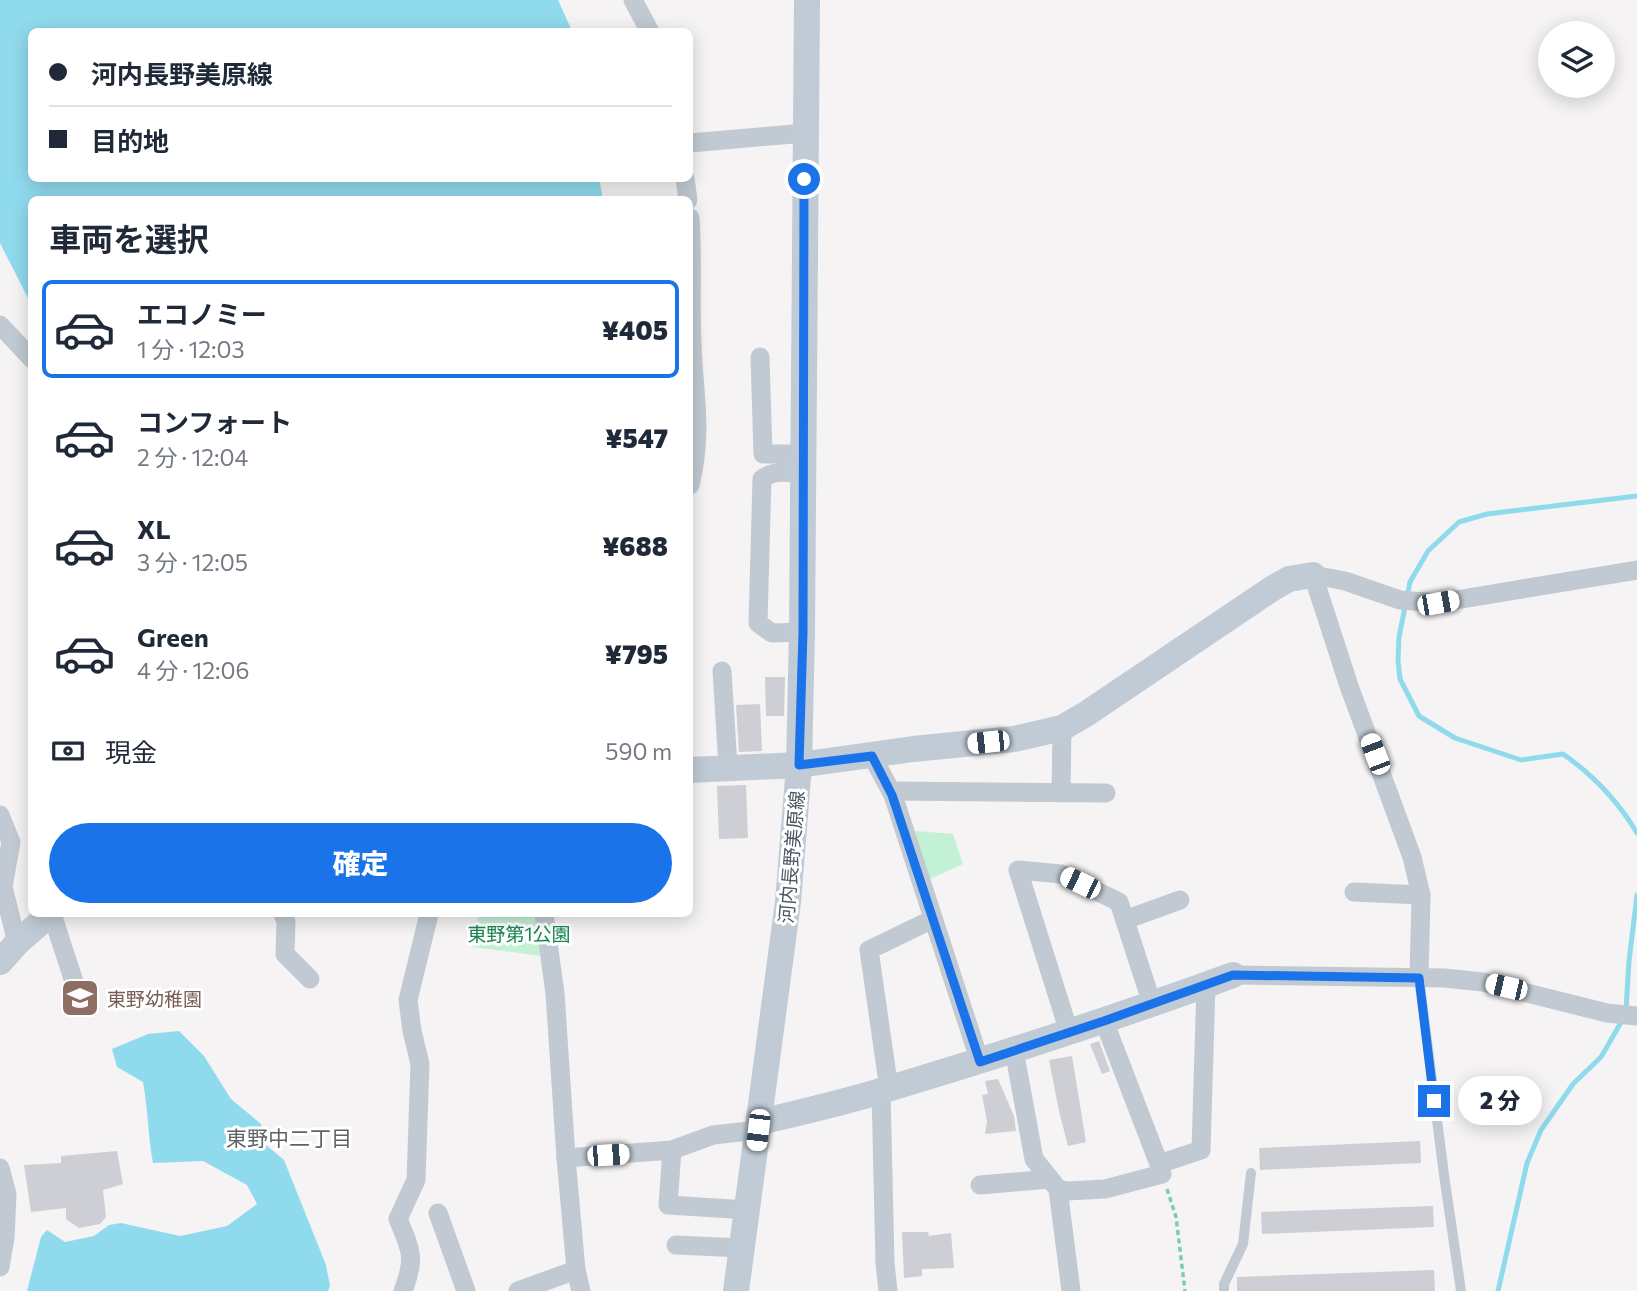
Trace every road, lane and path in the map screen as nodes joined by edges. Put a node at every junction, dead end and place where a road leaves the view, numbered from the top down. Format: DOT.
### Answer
graph roads {
  1 [pos="633,0"];
  2 [pos="807,0"];
  3 [pos="648,28"];
  4 [pos="805,133"];
  5 [pos="693,143"];
  6 [pos="0,325"];
  7 [pos="28,355"];
  8 [pos="693,356"];
  9 [pos="760,356"];
  10 [pos="803,463"];
  11 [pos="693,471"];
  12 [pos="1637,570"];
  13 [pos="1313,575"];
  14 [pos="803,632"];
  15 [pos="722,671"];
  16 [pos="1062,728"];
  17 [pos="872,756"];
  18 [pos="799,765"];
  19 [pos="728,767"];
  20 [pos="693,770"];
  21 [pos="891,791"];
  22 [pos="1061,793"];
  23 [pos="1107,793"];
  24 [pos="0,815"];
  25 [pos="1354,892"];
  26 [pos="1421,895"];
  27 [pos="1180,900"];
  28 [pos="48,917"];
  29 [pos="52,917"];
  30 [pos="428,917"];
  31 [pos="544,917"];
  32 [pos="933,919"];
  33 [pos="1125,920"];
  34 [pos="291,925"];
  35 [pos="8,952"];
  36 [pos="1233,975"];
  37 [pos="1419,978"];
  38 [pos="310,979"];
  39 [pos="1206,985"];
  40 [pos="78,993"];
  41 [pos="1152,1004"];
  42 [pos="1637,1016"];
  43 [pos="1104,1021"];
  44 [pos="1069,1032"];
  45 [pos="1014,1050"];
  46 [pos="980,1062"];
  47 [pos="885,1090"];
  48 [pos="759,1126"];
  49 [pos="672,1150"];
  50 [pos="566,1158"];
  51 [pos="0,1168"];
  52 [pos="1251,1173"];
  53 [pos="1162,1174"];
  54 [pos="1054,1184"];
  55 [pos="980,1185"];
  56 [pos="748,1210"];
  57 [pos="438,1213"];
  58 [pos="676,1245"];
  59 [pos="742,1248"];
  60 [pos="0,1267"];
  61 [pos="576,1270"];
  62 [pos="402,1291"];
  63 [pos="466,1291"];
  64 [pos="517,1291"];
  65 [pos="581,1291"];
  66 [pos="736,1291"];
  67 [pos="888,1291"];
  68 [pos="1071,1291"];
  69 [pos="1185,1291"];
  70 [pos="1224,1291"];
  71 [pos="1461,1291"];
  1 -- 3 [label="street"];
  2 -- 4 [label="main road, 河内長野美原線"];
  4 -- 5 [label="street"];
  4 -- 10 [label="main road, 河内長野美原線"];
  6 -- 7 [label="street"];
  8 -- 11 [label="street"];
  9 -- 10 [label="street"];
  10 -- 14 [label="main road, 河内長野美原線"];
  10 -- 14 [label="street"];
  12 -- 13 [label="street"];
  13 -- 16 [label="main road"];
  13 -- 26 [label="street"];
  14 -- 18 [label="main road, 河内長野美原線"];
  15 -- 19 [label="street"];
  16 -- 17 [label="main road"];
  16 -- 22 [label="street"];
  17 -- 18 [label="main road"];
  17 -- 21 [label="street"];
  18 -- 19 [label="main road"];
  18 -- 48 [label="main road, 河内長野美原線"];
  19 -- 20 [label="main road"];
  21 -- 22 [label="street"];
  21 -- 32 [label="street"];
  22 -- 23 [label="street"];
  24 -- 35 [label="street"];
  25 -- 26 [label="street"];
  26 -- 37 [label="street"];
  27 -- 33 [label="street"];
  28 -- 35 [label="main road"];
  29 -- 40 [label="street"];
  30 -- 62 [label="street"];
  31 -- 50 [label="street"];
  32 -- 46 [label="street"];
  32 -- 47 [label="street"];
  33 -- 41 [label="street"];
  33 -- 44 [label="street"];
  34 -- 38 [label="street"];
  36 -- 37 [label="street"];
  36 -- 39 [label="main road"];
  37 -- 42 [label="street"];
  37 -- 71 [label="lane"];
  39 -- 41 [label="main road"];
  39 -- 43 [label="street"];
  41 -- 43 [label="main road"];
  43 -- 44 [label="main road"];
  44 -- 45 [label="main road"];
  45 -- 46 [label="main road"];
  45 -- 54 [label="street"];
  46 -- 47 [label="main road"];
  47 -- 48 [label="main road"];
  47 -- 67 [label="street"];
  48 -- 49 [label="street"];
  48 -- 56 [label="main road, 河内長野美原線"];
  49 -- 50 [label="street"];
  49 -- 56 [label="street"];
  50 -- 61 [label="street"];
  51 -- 60 [label="street"];
  52 -- 70 [label="lane"];
  53 -- 54 [label="street"];
  53 -- 69 [label="path"];
  54 -- 55 [label="street"];
  54 -- 68 [label="street"];
  56 -- 59 [label="main road, 河内長野美原線"];
  57 -- 63 [label="street"];
  58 -- 59 [label="street"];
  59 -- 66 [label="main road, 河内長野美原線"];
  61 -- 64 [label="street"];
  61 -- 65 [label="street"];
}
